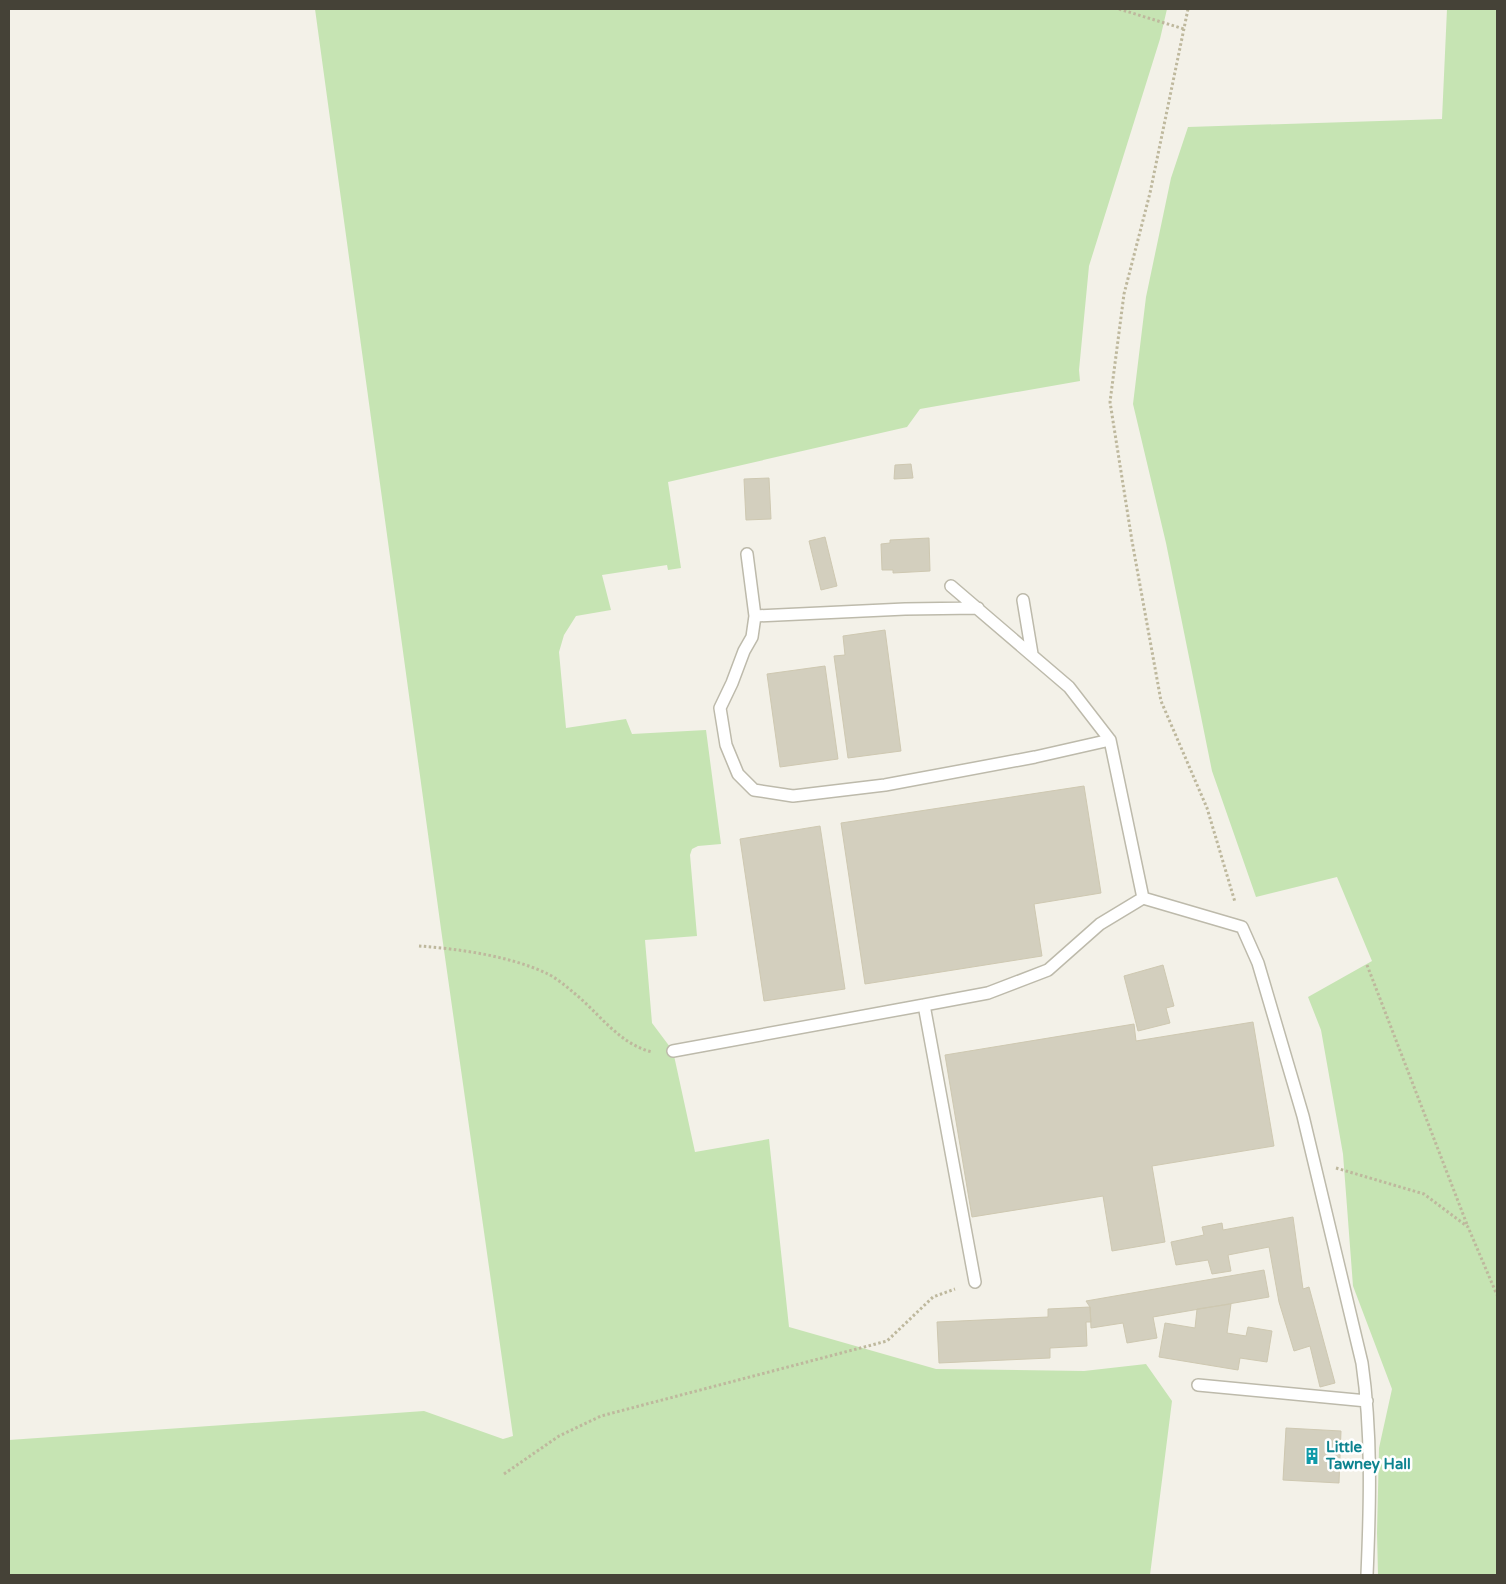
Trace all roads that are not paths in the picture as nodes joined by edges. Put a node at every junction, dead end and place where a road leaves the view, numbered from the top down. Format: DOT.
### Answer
graph roads {
  1 [pos="747,554"];
  2 [pos="951,586"];
  3 [pos="1023,600"];
  4 [pos="978,608"];
  5 [pos="755,616"];
  6 [pos="1032,654"];
  7 [pos="1110,740"];
  8 [pos="1143,898"];
  9 [pos="924,1006"];
  10 [pos="672,1051"];
  11 [pos="975,1282"];
  12 [pos="1198,1385"];
  13 [pos="1367,1400"];
  14 [pos="1367,1575"];
  1 -- 5 [label="lane"];
  2 -- 4 [label="lane"];
  3 -- 6 [label="lane"];
  4 -- 5 [label="lane"];
  4 -- 6 [label="lane"];
  5 -- 7 [label="lane"];
  6 -- 7 [label="lane"];
  7 -- 8 [label="lane"];
  8 -- 9 [label="lane"];
  8 -- 13 [label="lane"];
  9 -- 10 [label="lane"];
  9 -- 11 [label="lane"];
  12 -- 13 [label="lane"];
  13 -- 14 [label="lane"];
}
